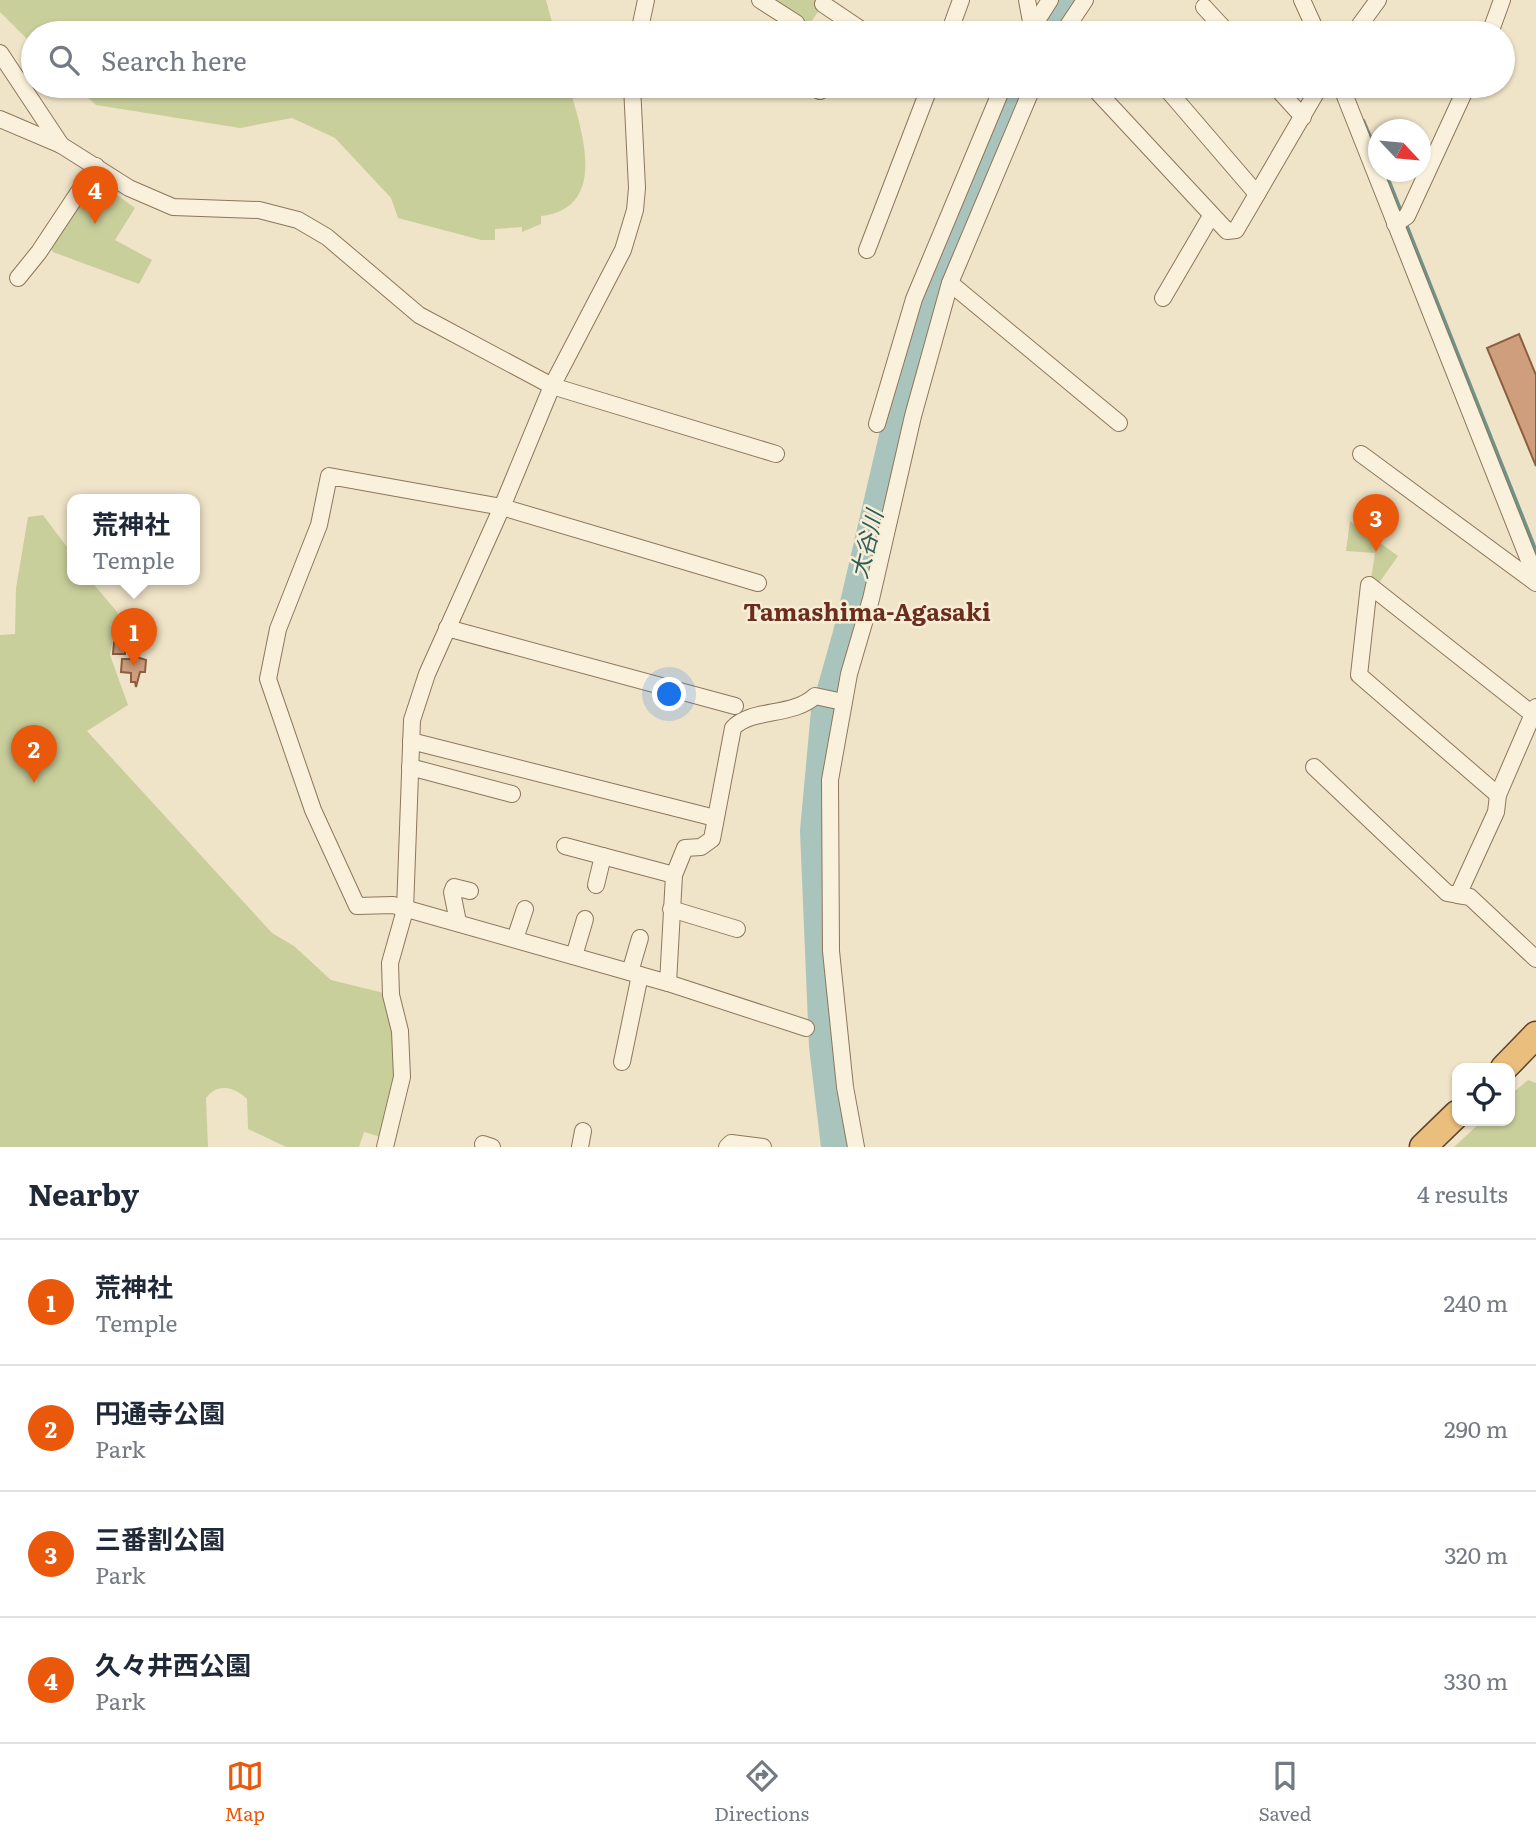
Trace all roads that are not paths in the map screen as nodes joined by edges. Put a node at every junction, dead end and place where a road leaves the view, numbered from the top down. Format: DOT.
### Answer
graph roads {
  1 [pos="646,0"];
  2 [pos="760,0"];
  3 [pos="961,0"];
  4 [pos="1027,0"];
  5 [pos="1050,0"];
  6 [pos="1085,0"];
  7 [pos="1302,0"];
  8 [pos="1378,0"];
  9 [pos="1502,0"];
  10 [pos="823,4"];
  11 [pos="1204,7"];
  12 [pos="642,21"];
  13 [pos="793,21"];
  14 [pos="848,21"];
  15 [pos="953,21"];
  16 [pos="1032,21"];
  17 [pos="1039,21"];
  18 [pos="1071,21"];
  19 [pos="1217,21"];
  20 [pos="1312,21"];
  21 [pos="1363,21"];
  22 [pos="1494,21"];
  23 [pos="0,53"];
  24 [pos="21,85"];
  25 [pos="30,98"];
  26 [pos="633,98"];
  27 [pos="925,98"];
  28 [pos="998,98"];
  29 [pos="1027,98"];
  30 [pos="1103,98"];
  31 [pos="1174,98"];
  32 [pos="1286,98"];
  33 [pos="1313,98"];
  34 [pos="1346,98"];
  35 [pos="1461,98"];
  36 [pos="1303,117"];
  37 [pos="0,119"];
  38 [pos="61,145"];
  39 [pos="96,166"];
  40 [pos="1257,194"];
  41 [pos="1211,216"];
  42 [pos="1401,221"];
  43 [pos="867,250"];
  44 [pos="18,278"];
  45 [pos="950,284"];
  46 [pos="1163,298"];
  47 [pos="552,386"];
  48 [pos="1119,423"];
  49 [pos="877,424"];
  50 [pos="776,454"];
  51 [pos="1361,454"];
  52 [pos="502,507"];
  53 [pos="1536,581"];
  54 [pos="758,583"];
  55 [pos="447,628"];
  56 [pos="843,702"];
  57 [pos="735,706"];
  58 [pos="1534,710"];
  59 [pos="411,741"];
  60 [pos="410,766"];
  61 [pos="1314,766"];
  62 [pos="512,794"];
  63 [pos="1498,795"];
  64 [pos="715,818"];
  65 [pos="565,846"];
  66 [pos="603,856"];
  67 [pos="674,875"];
  68 [pos="596,885"];
  69 [pos="470,891"];
  70 [pos="1458,895"];
  71 [pos="671,908"];
  72 [pos="526,909"];
  73 [pos="405,910"];
  74 [pos="585,919"];
  75 [pos="458,922"];
  76 [pos="737,929"];
  77 [pos="640,938"];
  78 [pos="515,939"];
  79 [pos="574,956"];
  80 [pos="1536,959"];
  81 [pos="635,974"];
  82 [pos="668,983"];
  83 [pos="806,1028"];
  84 [pos="1536,1035"];
  85 [pos="622,1062"];
  86 [pos="1509,1063"];
  87 [pos="1452,1119"];
  88 [pos="385,1147"];
  89 [pos="727,1147"];
  90 [pos="763,1147"];
  91 [pos="856,1147"];
  92 [pos="1423,1147"];
  1 -- 12 [label="street"];
  2 -- 13 [label="street"];
  3 -- 15 [label="street"];
  4 -- 16 [label="street"];
  5 -- 17 [label="street"];
  6 -- 18 [label="street"];
  7 -- 20 [label="street"];
  8 -- 21 [label="street"];
  9 -- 22 [label="street"];
  10 -- 14 [label="street"];
  11 -- 19 [label="street"];
  23 -- 24 [label="street"];
  25 -- 38 [label="street"];
  26 -- 47 [label="street"];
  27 -- 43 [label="street"];
  28 -- 49 [label="street"];
  29 -- 45 [label="street"];
  30 -- 41 [label="street"];
  31 -- 40 [label="street"];
  32 -- 36 [label="street"];
  33 -- 36 [label="street"];
  34 -- 42 [label="street"];
  35 -- 42 [label="street"];
  36 -- 40 [label="street"];
  37 -- 38 [label="street"];
  38 -- 39 [label="street"];
  39 -- 44 [label="street"];
  39 -- 47 [label="street"];
  40 -- 41 [label="street"];
  41 -- 46 [label="street"];
  42 -- 53 [label="street"];
  45 -- 48 [label="street"];
  45 -- 56 [label="street"];
  47 -- 50 [label="street"];
  47 -- 52 [label="street"];
  51 -- 53 [label="street"];
  52 -- 54 [label="street"];
  52 -- 55 [label="street"];
  52 -- 73 [label="street"];
  55 -- 57 [label="street"];
  55 -- 59 [label="street"];
  56 -- 64 [label="street"];
  56 -- 91 [label="street"];
  58 -- 63 [label="street"];
  58 -- 63 [label="street"];
  59 -- 60 [label="street"];
  59 -- 64 [label="street"];
  60 -- 62 [label="street"];
  60 -- 73 [label="street"];
  61 -- 70 [label="street"];
  63 -- 70 [label="street"];
  64 -- 67 [label="street"];
  65 -- 66 [label="street"];
  66 -- 67 [label="street"];
  66 -- 68 [label="street"];
  67 -- 71 [label="street"];
  69 -- 75 [label="street"];
  70 -- 80 [label="street"];
  71 -- 76 [label="street"];
  71 -- 82 [label="street"];
  72 -- 78 [label="street"];
  73 -- 75 [label="street"];
  73 -- 88 [label="street"];
  74 -- 79 [label="street"];
  75 -- 78 [label="street"];
  77 -- 81 [label="street"];
  78 -- 79 [label="street"];
  79 -- 81 [label="street"];
  81 -- 82 [label="street"];
  81 -- 85 [label="street"];
  82 -- 83 [label="street"];
  84 -- 86 [label="highway"];
  87 -- 92 [label="highway"];
  89 -- 90 [label="street"];
}
